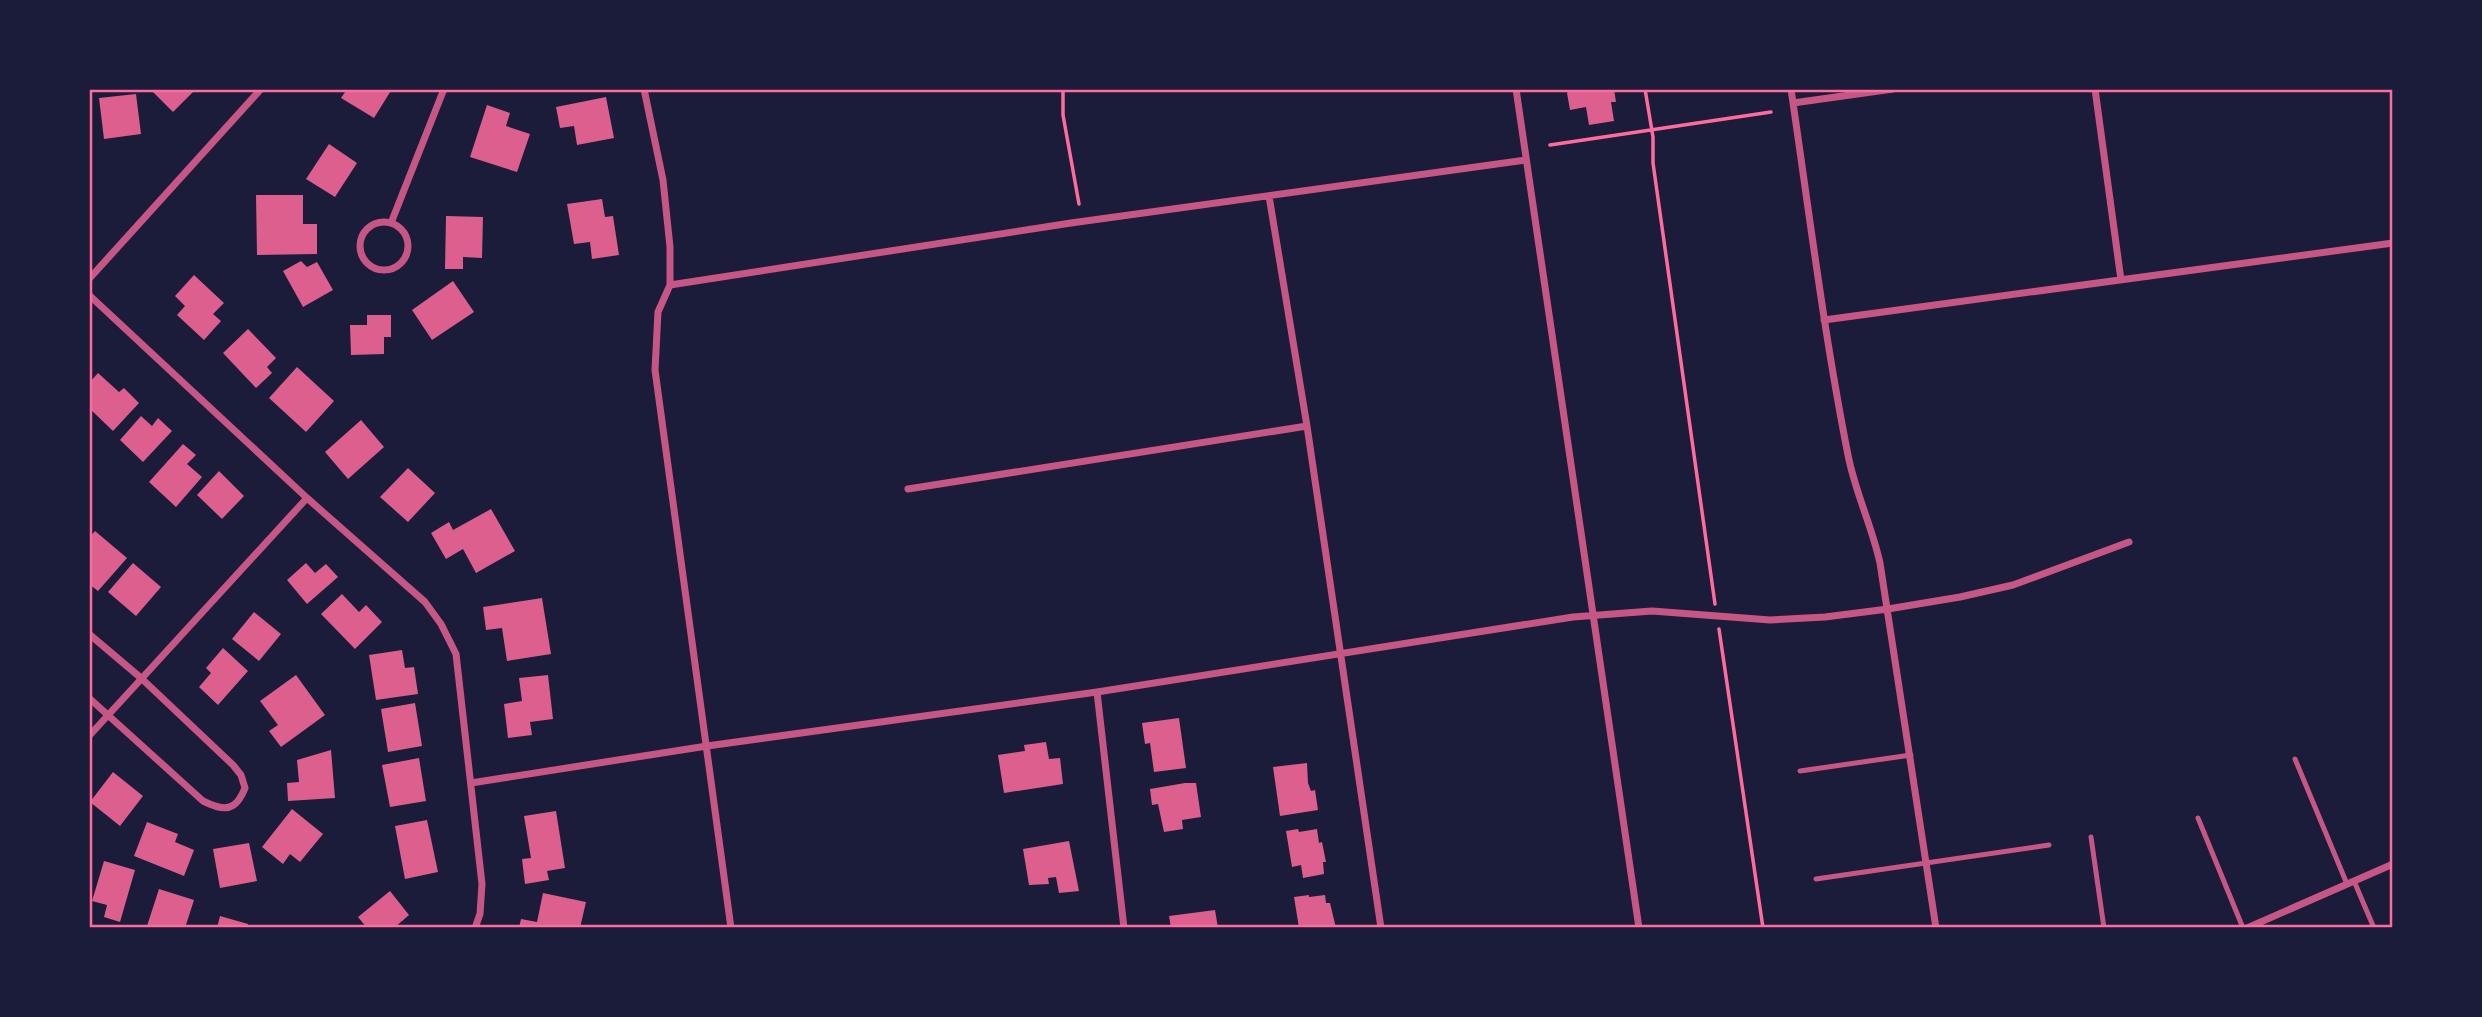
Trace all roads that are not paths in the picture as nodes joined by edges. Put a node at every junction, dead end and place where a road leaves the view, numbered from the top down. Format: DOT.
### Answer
graph roads {
  1 [pos="261,89"];
  2 [pos="444,89"];
  3 [pos="644,89"];
  4 [pos="1516,89"];
  5 [pos="1791,89"];
  6 [pos="1893,89"];
  7 [pos="2095,89"];
  8 [pos="1793,103"];
  9 [pos="1526,160"];
  10 [pos="1269,196"];
  11 [pos="391,223"];
  12 [pos="2393,243"];
  13 [pos="89,279"];
  14 [pos="2121,280"];
  15 [pos="670,285"];
  16 [pos="89,295"];
  17 [pos="1824,320"];
  18 [pos="1307,426"];
  19 [pos="908,489"];
  20 [pos="307,498"];
  21 [pos="2129,542"];
  22 [pos="1888,609"];
  23 [pos="1593,615"];
  24 [pos="89,634"];
  25 [pos="1339,656"];
  26 [pos="141,678"];
  27 [pos="1097,692"];
  28 [pos="89,698"];
  29 [pos="108,715"];
  30 [pos="89,736"];
  31 [pos="707,746"];
  32 [pos="1911,755"];
  33 [pos="2295,759"];
  34 [pos="1800,771"];
  35 [pos="471,783"];
  36 [pos="2198,818"];
  37 [pos="2091,837"];
  38 [pos="2049,845"];
  39 [pos="1927,863"];
  40 [pos="2393,864"];
  41 [pos="1816,879"];
  42 [pos="2351,883"];
  43 [pos="475,928"];
  44 [pos="731,928"];
  45 [pos="1124,928"];
  46 [pos="1381,928"];
  47 [pos="1640,928"];
  48 [pos="1936,928"];
  49 [pos="2104,928"];
  50 [pos="2245,928"];
  51 [pos="2374,928"];
  1 -- 13 [label="street"];
  2 -- 11 [label="street"];
  3 -- 15 [label="street"];
  4 -- 9 [label="street"];
  5 -- 8 [label="street"];
  6 -- 8 [label="street"];
  7 -- 14 [label="street"];
  8 -- 17 [label="street"];
  9 -- 10 [label="street"];
  9 -- 23 [label="street"];
  10 -- 15 [label="street"];
  10 -- 18 [label="street"];
  11 -- 11 [label="street"];
  12 -- 14 [label="street"];
  14 -- 17 [label="street"];
  15 -- 31 [label="street"];
  16 -- 20 [label="street"];
  17 -- 22 [label="street"];
  18 -- 19 [label="street"];
  18 -- 25 [label="street"];
  20 -- 26 [label="street"];
  20 -- 35 [label="street"];
  21 -- 22 [label="street"];
  22 -- 23 [label="street"];
  22 -- 32 [label="street"];
  23 -- 25 [label="street"];
  23 -- 47 [label="street"];
  24 -- 26 [label="street"];
  25 -- 27 [label="street"];
  25 -- 46 [label="street"];
  26 -- 29 [label="street"];
  26 -- 29 [label="street"];
  27 -- 31 [label="street"];
  27 -- 45 [label="street"];
  28 -- 29 [label="street"];
  29 -- 30 [label="street"];
  31 -- 35 [label="street"];
  31 -- 44 [label="street"];
  32 -- 34 [label="lane"];
  32 -- 39 [label="street"];
  33 -- 42 [label="lane"];
  35 -- 43 [label="street"];
  36 -- 50 [label="lane"];
  37 -- 49 [label="lane"];
  38 -- 39 [label="lane"];
  39 -- 41 [label="lane"];
  39 -- 48 [label="street"];
  40 -- 42 [label="street"];
  42 -- 50 [label="street"];
  42 -- 51 [label="lane"];
}
